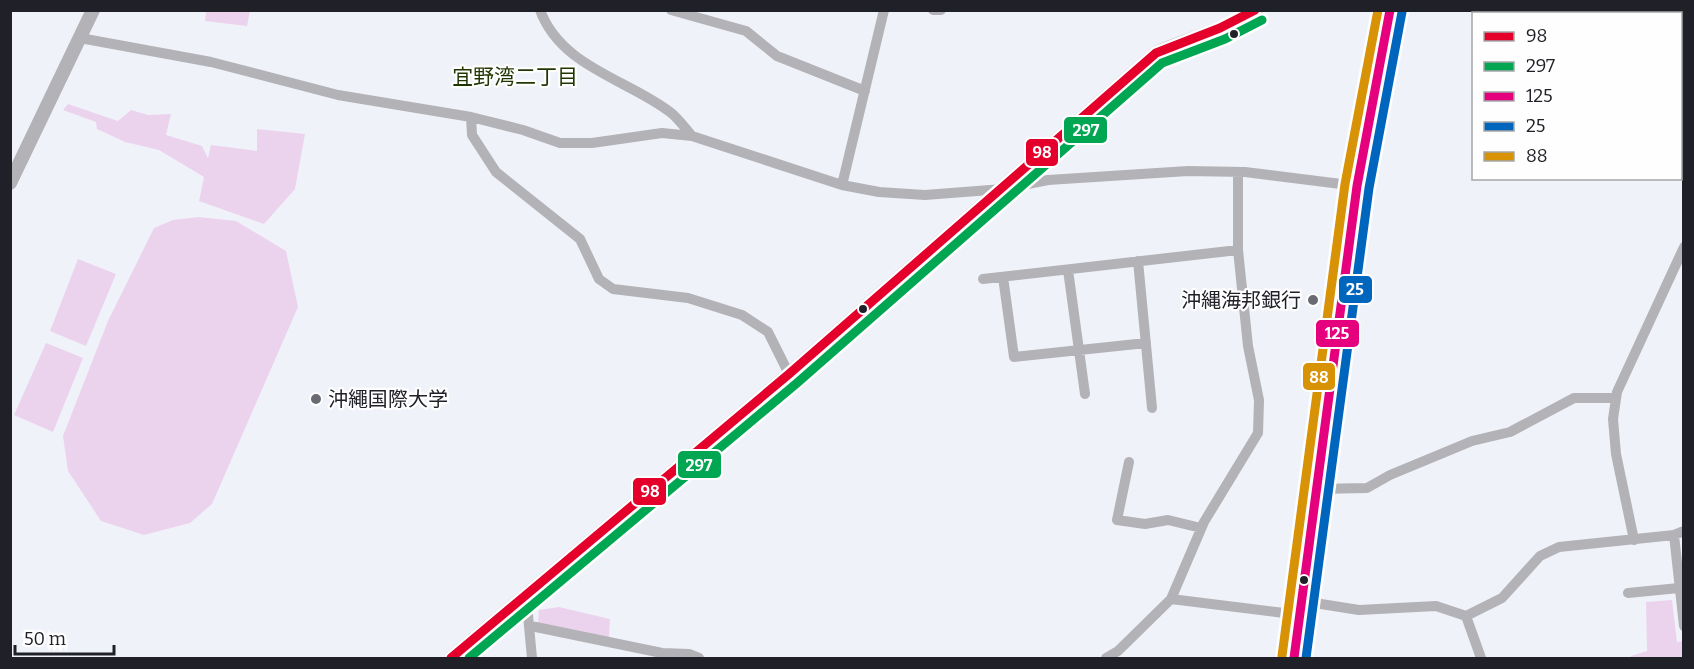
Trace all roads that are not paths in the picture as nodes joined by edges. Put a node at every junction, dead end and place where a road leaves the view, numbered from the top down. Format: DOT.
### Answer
graph roads {
  1 [pos="93,10"];
  2 [pos="540,10"];
  3 [pos="671,10"];
  4 [pos="884,10"];
  5 [pos="933,10"];
  6 [pos="941,10"];
  7 [pos="1256,10"];
  8 [pos="1390,10"];
  9 [pos="80,38"];
  10 [pos="865,91"];
  11 [pos="471,117"];
  12 [pos="692,136"];
  13 [pos="1238,172"];
  14 [pos="10,183"];
  15 [pos="842,185"];
  16 [pos="1357,186"];
  17 [pos="1002,189"];
  18 [pos="1683,248"];
  19 [pos="1238,250"];
  20 [pos="1138,261"];
  21 [pos="1068,270"];
  22 [pos="1003,277"];
  23 [pos="983,279"];
  24 [pos="1146,343"];
  25 [pos="1079,350"];
  26 [pos="789,374"];
  27 [pos="1085,394"];
  28 [pos="1616,398"];
  29 [pos="1152,408"];
  30 [pos="1129,462"];
  31 [pos="1316,489"];
  32 [pos="1201,528"];
  33 [pos="1678,533"];
  34 [pos="1634,540"];
  35 [pos="1679,588"];
  36 [pos="1628,593"];
  37 [pos="526,594"];
  38 [pos="1171,599"];
  39 [pos="1302,605"];
  40 [pos="1466,616"];
  41 [pos="531,626"];
  42 [pos="1683,627"];
  43 [pos="659,656"];
  44 [pos="451,658"];
  45 [pos="532,658"];
  46 [pos="699,658"];
  47 [pos="1106,658"];
  48 [pos="1294,658"];
  49 [pos="1481,658"];
  1 -- 9 [label="street"];
  2 -- 12 [label="street"];
  3 -- 10 [label="street"];
  4 -- 10 [label="street"];
  5 -- 6 [label="street"];
  7 -- 17 [label="street"];
  8 -- 16 [label="highway"];
  9 -- 11 [label="street"];
  9 -- 14 [label="street"];
  10 -- 15 [label="street"];
  11 -- 12 [label="street"];
  11 -- 26 [label="street"];
  12 -- 15 [label="street"];
  13 -- 16 [label="street"];
  13 -- 17 [label="street"];
  13 -- 19 [label="street"];
  15 -- 17 [label="street"];
  16 -- 31 [label="highway"];
  17 -- 26 [label="street"];
  18 -- 28 [label="street"];
  19 -- 20 [label="street"];
  19 -- 32 [label="street"];
  20 -- 21 [label="street"];
  20 -- 24 [label="street"];
  21 -- 22 [label="street"];
  21 -- 25 [label="street"];
  22 -- 23 [label="street"];
  22 -- 25 [label="street"];
  24 -- 25 [label="street"];
  24 -- 29 [label="street"];
  25 -- 27 [label="street"];
  26 -- 37 [label="street"];
  28 -- 31 [label="street"];
  28 -- 34 [label="street"];
  30 -- 32 [label="street"];
  31 -- 39 [label="highway"];
  32 -- 38 [label="street"];
  33 -- 34 [label="street"];
  33 -- 35 [label="street"];
  34 -- 40 [label="street"];
  35 -- 36 [label="street"];
  35 -- 42 [label="street"];
  37 -- 41 [label="street"];
  37 -- 44 [label="street"];
  38 -- 39 [label="street"];
  38 -- 47 [label="street"];
  39 -- 40 [label="street"];
  39 -- 48 [label="highway"];
  40 -- 49 [label="street"];
  41 -- 43 [label="street"];
  41 -- 45 [label="street"];
  43 -- 46 [label="street"];
}
